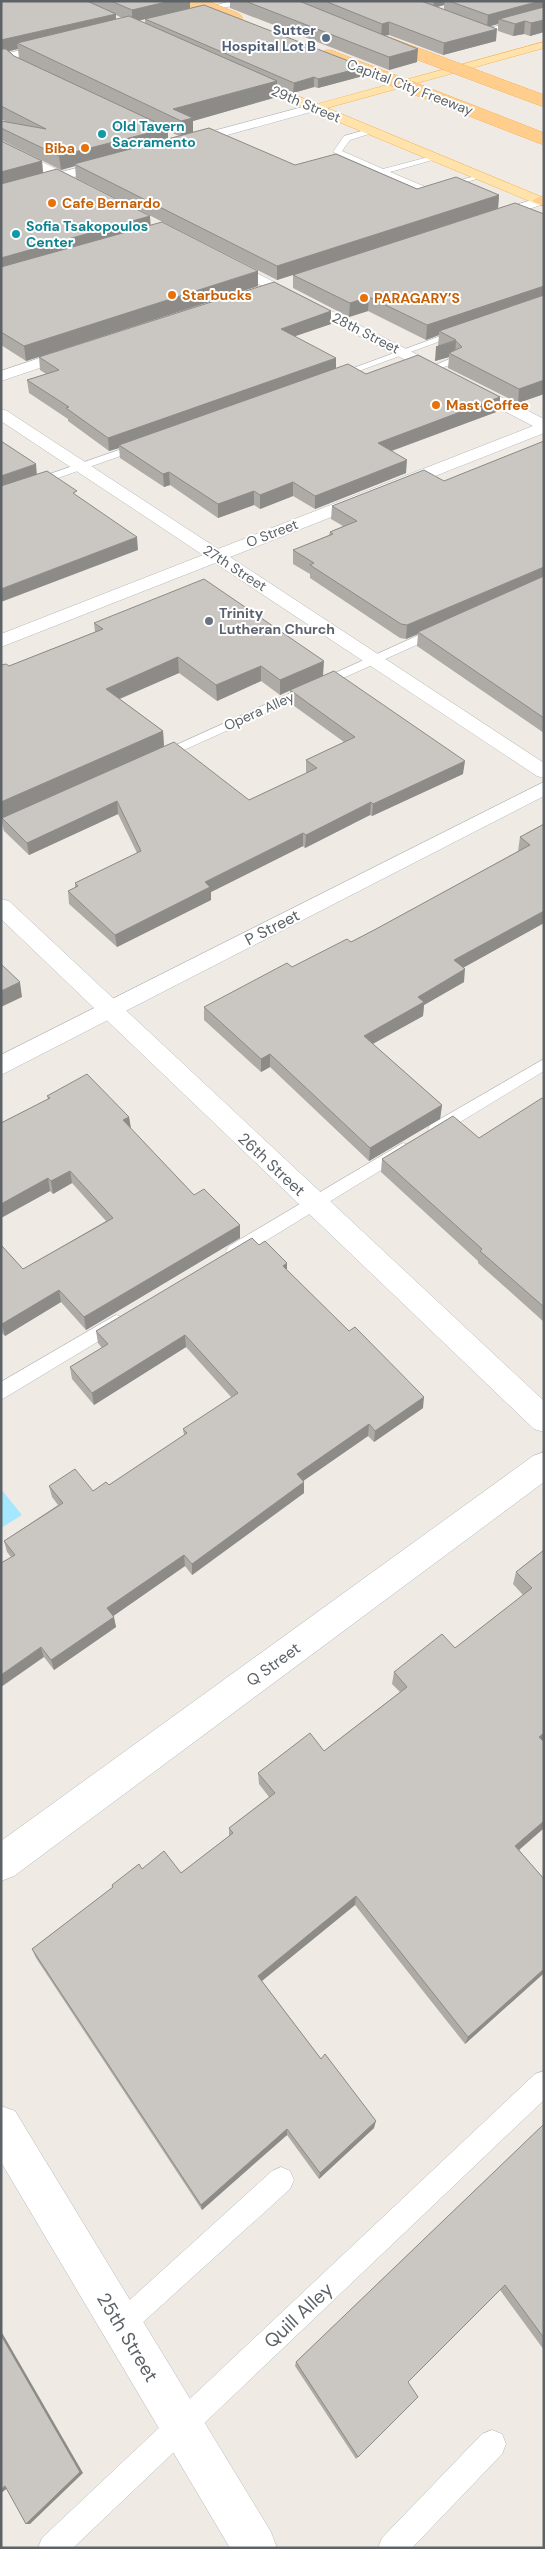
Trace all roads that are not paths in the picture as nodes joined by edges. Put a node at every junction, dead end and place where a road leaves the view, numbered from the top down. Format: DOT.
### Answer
graph roads {
  1 [pos="192,1"];
  2 [pos="245,1"];
  3 [pos="544,15"];
  4 [pos="172,18"];
  5 [pos="247,23"];
  6 [pos="477,29"];
  7 [pos="62,44"];
  8 [pos="544,45"];
  9 [pos="531,48"];
  10 [pos="320,52"];
  11 [pos="544,53"];
  12 [pos="4,57"];
  13 [pos="338,59"];
  14 [pos="19,65"];
  15 [pos="235,74"];
  16 [pos="544,90"];
  17 [pos="544,101"];
  18 [pos="314,108"];
  19 [pos="472,125"];
  20 [pos="369,131"];
  21 [pos="544,139"];
  22 [pos="178,143"];
  23 [pos="1,146"];
  24 [pos="433,157"];
  25 [pos="121,160"];
  26 [pos="382,172"];
  27 [pos="60,176"];
  28 [pos="480,176"];
  29 [pos="1,192"];
  30 [pos="94,193"];
  31 [pos="543,202"];
  32 [pos="476,222"];
  33 [pos="216,256"];
  34 [pos="291,281"];
  35 [pos="274,286"];
  36 [pos="257,292"];
  37 [pos="468,330"];
  38 [pos="93,346"];
  39 [pos="403,352"];
  40 [pos="454,360"];
  41 [pos="434,368"];
  42 [pos="1,376"];
  43 [pos="321,382"];
  44 [pos="1,414"];
  45 [pos="544,426"];
  46 [pos="157,440"];
  47 [pos="80,466"];
  48 [pos="1,495"];
  49 [pos="216,556"];
  50 [pos="447,626"];
  51 [pos="1,641"];
  52 [pos="374,659"];
  53 [pos="198,726"];
  54 [pos="209,734"];
  55 [pos="146,762"];
  56 [pos="544,772"];
  57 [pos="544,788"];
  58 [pos="1,906"];
  59 [pos="110,1009"];
  60 [pos="544,1064"];
  61 [pos="1,1066"];
  62 [pos="313,1203"];
  63 [pos="223,1258"];
  64 [pos="129,1315"];
  65 [pos="1,1392"];
  66 [pos="544,1420"];
  67 [pos="544,1465"];
  68 [pos="1,1863"];
  69 [pos="544,2083"];
  70 [pos="1,2125"];
  71 [pos="281,2180"];
  72 [pos="121,2325"];
  73 [pos="182,2426"];
  74 [pos="492,2444"];
  75 [pos="52,2548"];
  76 [pos="255,2548"];
  77 [pos="392,2548"];
  1 -- 5 [label="highway, bridge"];
  2 -- 4 [label="street"];
  3 -- 6 [label="lane"];
  6 -- 9 [label="main road"];
  7 -- 12 [label="street"];
  8 -- 9 [label="main road"];
  9 -- 11 [label="main road"];
  9 -- 18 [label="main road"];
  10 -- 13 [label="highway, Capital City Freeway, bridge"];
  12 -- 14 [label="lane"];
  13 -- 19 [label="highway, bridge"];
  13 -- 21 [label="highway, Capital City Freeway, bridge"];
  15 -- 18 [label="main road, 29th Street"];
  16 -- 17 [label="highway, bridge"];
  18 -- 20 [label="main road, 29th Street"];
  18 -- 22 [label="street"];
  20 -- 24 [label="main road, 29th Street"];
  20 -- 26 [label="lane"];
  23 -- 27 [label="street"];
  24 -- 26 [label="lane"];
  24 -- 28 [label="main road, 29th Street"];
  25 -- 27 [label="street"];
  26 -- 28 [label="lane"];
  27 -- 29 [label="street"];
  27 -- 30 [label="street"];
  28 -- 31 [label="main road, 29th Street"];
  31 -- 32 [label="street"];
  33 -- 35 [label="street, 28th Street"];
  34 -- 35 [label="street"];
  35 -- 36 [label="street"];
  35 -- 39 [label="street, 28th Street"];
  37 -- 39 [label="lane"];
  38 -- 42 [label="street"];
  39 -- 41 [label="street, 28th Street"];
  39 -- 43 [label="lane"];
  40 -- 41 [label="lane"];
  41 -- 45 [label="street, 28th Street"];
  44 -- 47 [label="street, 27th Street"];
  45 -- 49 [label="street, O Street"];
  46 -- 47 [label="lane"];
  47 -- 48 [label="lane"];
  47 -- 49 [label="street, 27th Street"];
  49 -- 51 [label="street, O Street"];
  49 -- 52 [label="street, 27th Street"];
  50 -- 52 [label="lane, Opera Alley"];
  52 -- 54 [label="lane, Opera Alley"];
  52 -- 56 [label="street, 27th Street"];
  53 -- 54 [label="lane"];
  54 -- 55 [label="lane, Opera Alley"];
  57 -- 59 [label="street, P Street"];
  58 -- 59 [label="street, 26th Street"];
  59 -- 61 [label="street, P Street"];
  59 -- 62 [label="street, 26th Street"];
  60 -- 62 [label="lane"];
  62 -- 63 [label="lane"];
  62 -- 66 [label="street, 26th Street"];
  64 -- 65 [label="lane"];
  67 -- 68 [label="street, Q Street"];
  69 -- 73 [label="lane, Quill Alley"];
  70 -- 72 [label="street, 25th Street"];
  71 -- 72 [label="lane"];
  72 -- 73 [label="street, 25th Street"];
  73 -- 75 [label="lane, Quill Alley"];
  73 -- 76 [label="street, 25th Street"];
  74 -- 77 [label="lane"];
}
